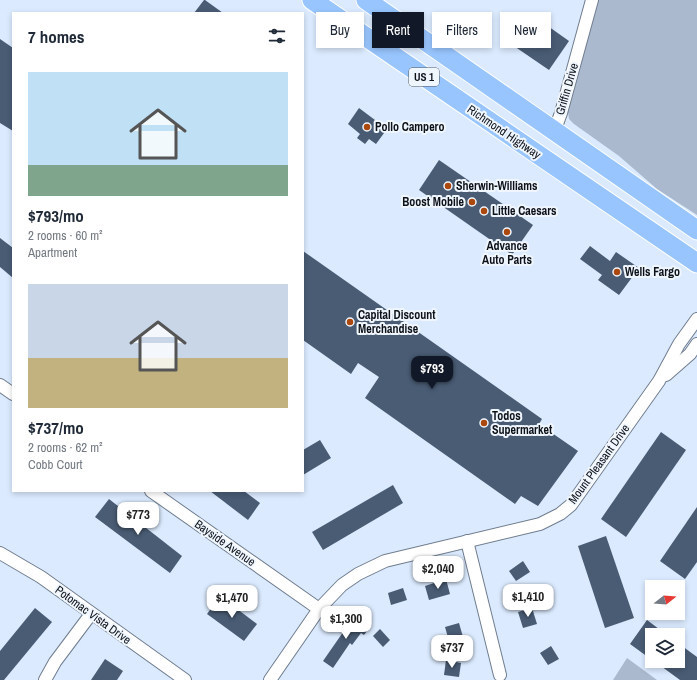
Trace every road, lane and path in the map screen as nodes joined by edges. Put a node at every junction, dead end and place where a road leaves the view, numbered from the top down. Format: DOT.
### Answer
graph roads {
  1 [pos="312,0"];
  2 [pos="366,0"];
  3 [pos="592,0"];
  4 [pos="554,132"];
  5 [pos="697,230"];
  6 [pos="697,263"];
  7 [pos="697,319"];
  8 [pos="697,344"];
  9 [pos="659,381"];
  10 [pos="0,385"];
  11 [pos="12,393"];
  12 [pos="152,492"];
  13 [pos="468,541"];
  14 [pos="0,553"];
  15 [pos="319,608"];
  16 [pos="91,614"];
  17 [pos="500,675"];
  18 [pos="45,680"];
  19 [pos="185,680"];
  20 [pos="270,680"];
  1 -- 6 [label="main road, Richmond Highway / US 1"];
  2 -- 4 [label="main road, US 1"];
  3 -- 4 [label="street, Griffin Drive"];
  4 -- 5 [label="main road, US 1"];
  7 -- 9 [label="street, Mount Pleasant Drive"];
  8 -- 9 [label="street, Mount Pleasant Drive"];
  9 -- 13 [label="street, Mount Pleasant Drive"];
  10 -- 11 [label="street"];
  12 -- 15 [label="street, Bayside Avenue"];
  13 -- 15 [label="street, Mount Pleasant Drive"];
  13 -- 17 [label="street"];
  14 -- 16 [label="street, Potomac Vista Drive"];
  15 -- 20 [label="street, Mount Pleasant Drive"];
  16 -- 18 [label="street"];
  16 -- 19 [label="street, Potomac Vista Drive"];
}
